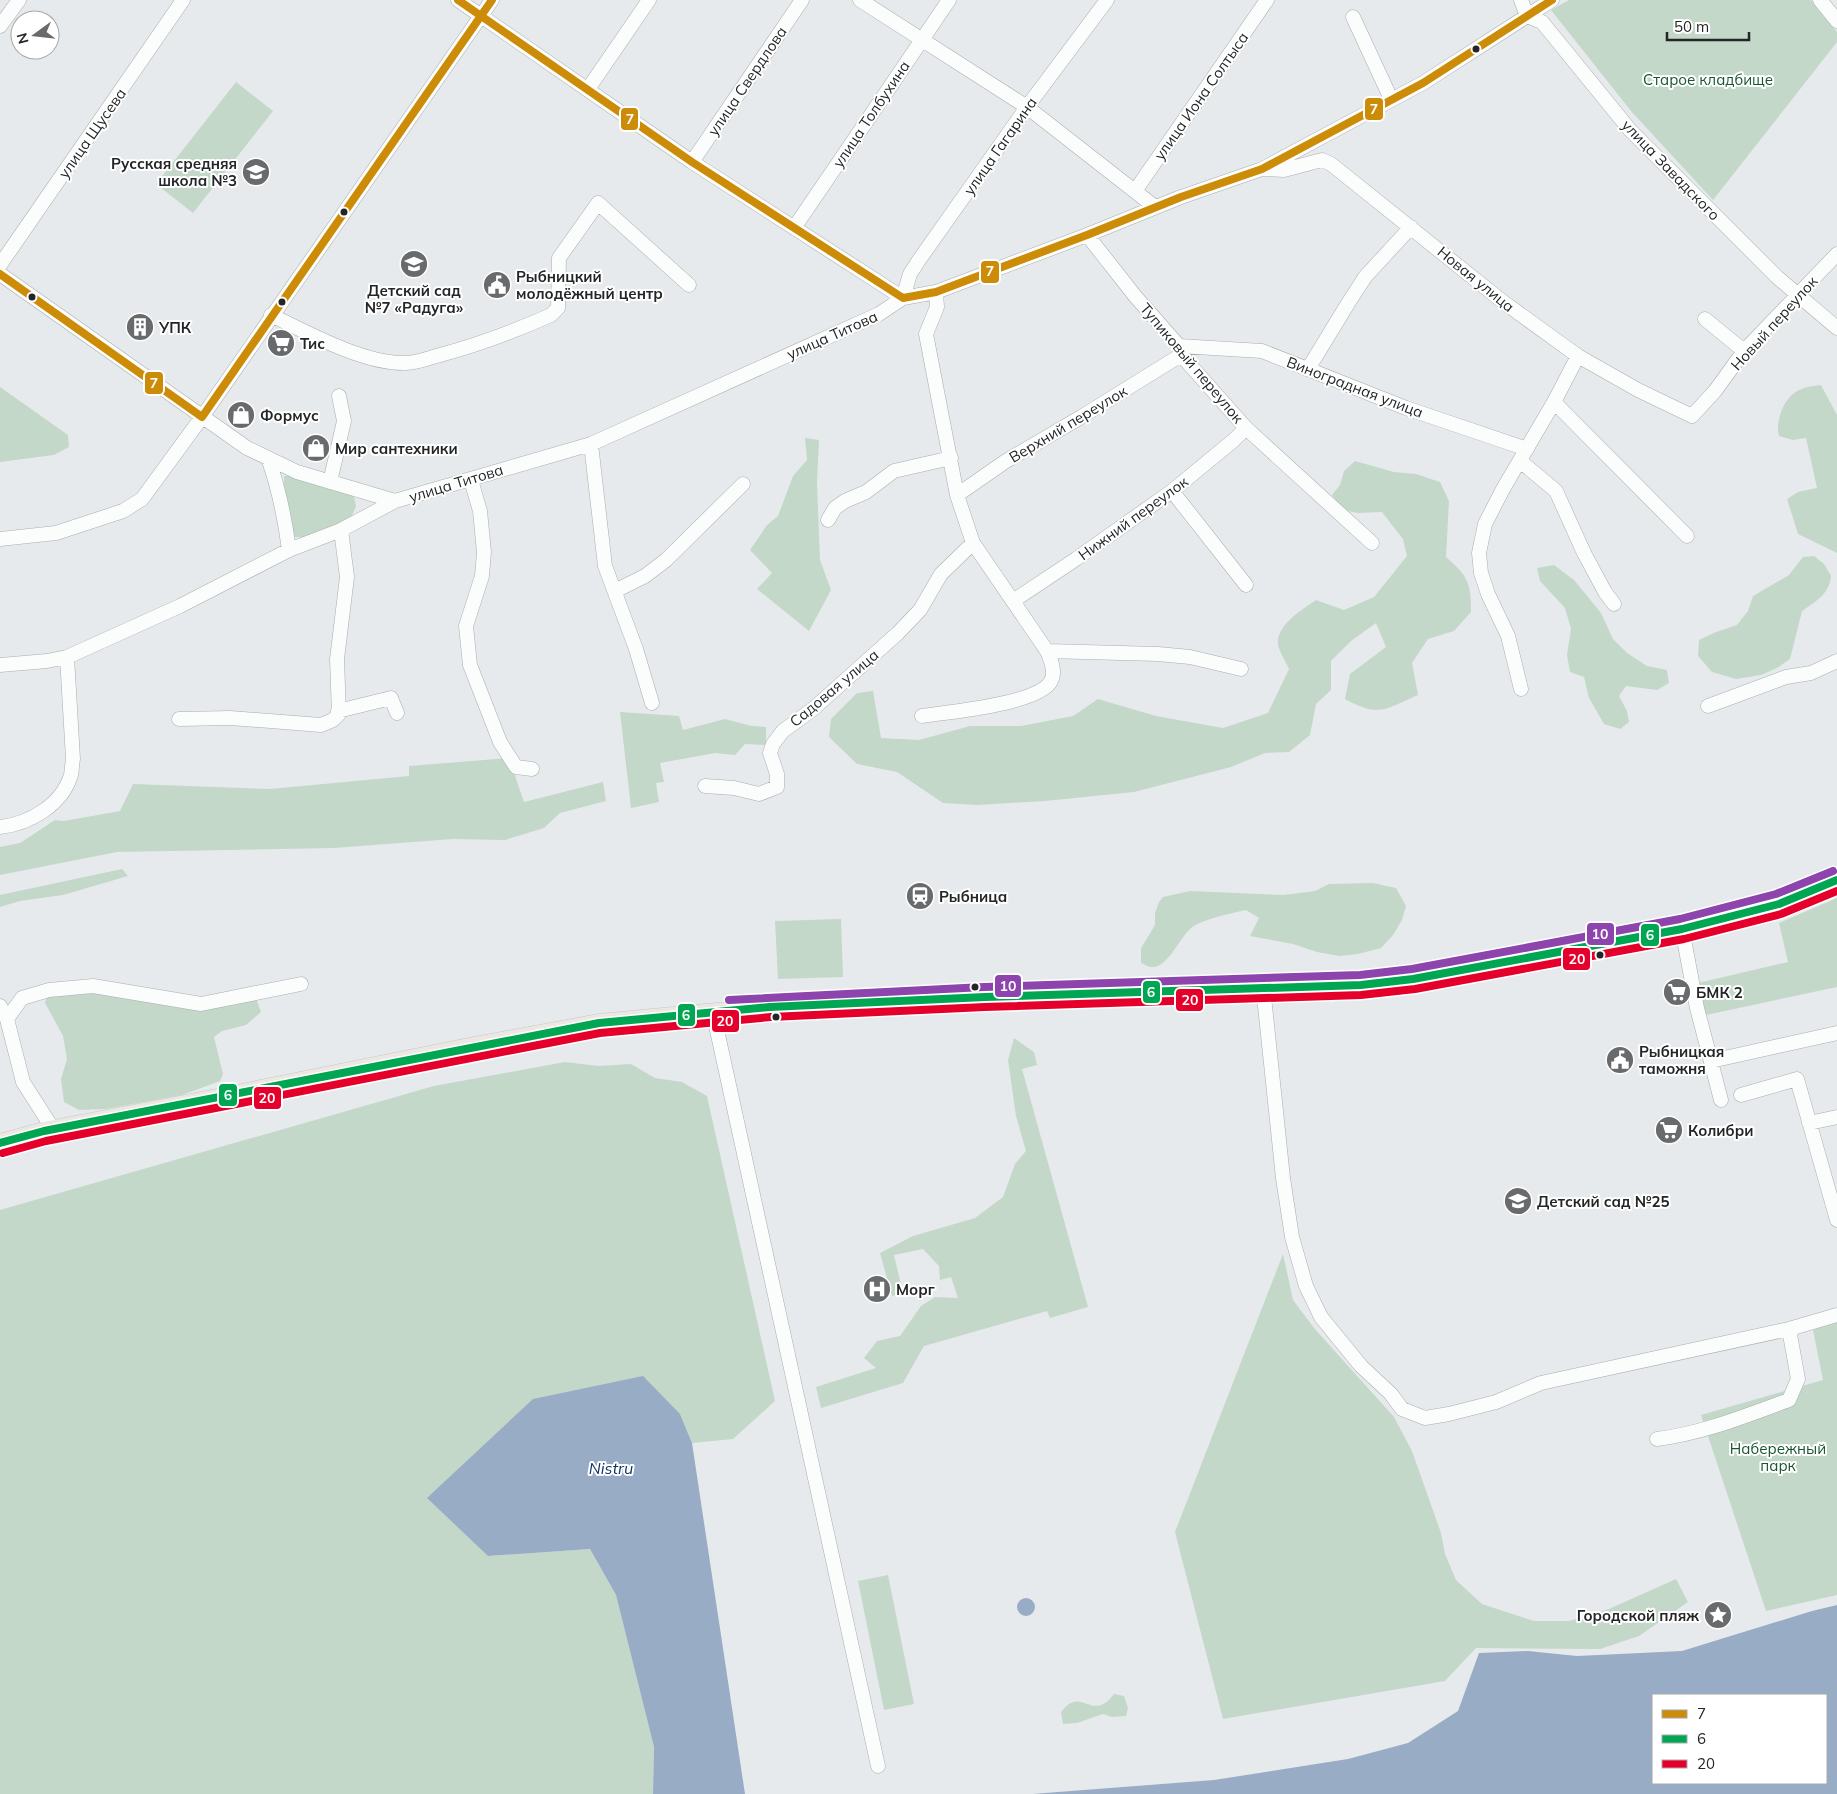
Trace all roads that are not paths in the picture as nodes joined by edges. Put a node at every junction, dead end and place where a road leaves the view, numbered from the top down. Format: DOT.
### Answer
graph roads {
  1 [pos="19,0"];
  2 [pos="183,0"];
  3 [pos="458,0"];
  4 [pos="492,0"];
  5 [pos="649,0"];
  6 [pos="802,0"];
  7 [pos="860,0"];
  8 [pos="950,0"];
  9 [pos="1107,0"];
  10 [pos="1267,0"];
  11 [pos="1521,0"];
  12 [pos="1552,0"];
  13 [pos="1820,0"];
  14 [pos="481,16"];
  15 [pos="1527,16"];
  16 [pos="1353,17"];
  17 [pos="1837,21"];
  18 [pos="0,26"];
  19 [pos="921,40"];
  20 [pos="588,89"];
  21 [pos="1392,99"];
  22 [pos="1027,108"];
  23 [pos="692,162"];
  24 [pos="1262,169"];
  25 [pos="1135,191"];
  26 [pos="1155,207"];
  27 [pos="1411,227"];
  28 [pos="794,228"];
  29 [pos="1087,235"];
  30 [pos="1837,254"];
  31 [pos="0,265"];
  32 [pos="0,274"];
  33 [pos="689,285"];
  34 [pos="936,292"];
  35 [pos="1798,295"];
  36 [pos="903,298"];
  37 [pos="271,315"];
  38 [pos="1705,319"];
  39 [pos="1837,328"];
  40 [pos="1180,350"];
  41 [pos="1744,351"];
  42 [pos="1578,356"];
  43 [pos="1308,369"];
  44 [pos="339,396"];
  45 [pos="1554,402"];
  46 [pos="1692,416"];
  47 [pos="202,417"];
  48 [pos="1246,428"];
  49 [pos="591,444"];
  50 [pos="1524,455"];
  51 [pos="268,458"];
  52 [pos="951,458"];
  53 [pos="471,480"];
  54 [pos="330,482"];
  55 [pos="743,484"];
  56 [pos="1172,491"];
  57 [pos="957,495"];
  58 [pos="395,501"];
  59 [pos="828,520"];
  60 [pos="341,530"];
  61 [pos="1687,536"];
  62 [pos="0,539"];
  63 [pos="973,542"];
  64 [pos="1372,544"];
  65 [pos="289,550"];
  66 [pos="1246,585"];
  67 [pos="615,591"];
  68 [pos="1013,601"];
  69 [pos="1614,604"];
  70 [pos="1047,651"];
  71 [pos="67,657"];
  72 [pos="1837,661"];
  73 [pos="0,665"];
  74 [pos="1240,669"];
  75 [pos="1521,689"];
  76 [pos="652,703"];
  77 [pos="1708,706"];
  78 [pos="338,711"];
  79 [pos="397,712"];
  80 [pos="922,716"];
  81 [pos="178,719"];
  82 [pos="532,769"];
  83 [pos="705,786"];
  84 [pos="0,828"];
  85 [pos="1837,880"];
  86 [pos="1682,929"];
  87 [pos="300,984"];
  88 [pos="1263,987"];
  89 [pos="0,1006"];
  90 [pos="712,1012"];
  91 [pos="7,1019"];
  92 [pos="1837,1033"];
  93 [pos="1711,1061"];
  94 [pos="1740,1095"];
  95 [pos="1721,1100"];
  96 [pos="1837,1117"];
  97 [pos="1809,1123"];
  98 [pos="53,1129"];
  99 [pos="0,1143"];
  100 [pos="1837,1220"];
  101 [pos="1837,1315"];
  102 [pos="1789,1329"];
  103 [pos="1657,1439"];
  104 [pos="878,1766"];
  1 -- 18 [label="street"];
  2 -- 31 [label="street, улица Щусева"];
  3 -- 14 [label="street"];
  4 -- 14 [label="street"];
  5 -- 20 [label="street"];
  6 -- 23 [label="street, улица Свердлова"];
  7 -- 19 [label="street"];
  8 -- 19 [label="street, улица Толбухина"];
  9 -- 22 [label="street, улица Гагарина"];
  10 -- 25 [label="street, улица Иона Солтыса"];
  11 -- 15 [label="street"];
  12 -- 15 [label="street, улица Титова"];
  13 -- 17 [label="street"];
  14 -- 20 [label="street"];
  14 -- 37 [label="street"];
  15 -- 21 [label="street, улица Титова"];
  15 -- 35 [label="street, улица Завадского"];
  16 -- 21 [label="street"];
  19 -- 22 [label="street"];
  19 -- 28 [label="street, улица Толбухина"];
  20 -- 23 [label="street"];
  21 -- 24 [label="street, улица Титова"];
  22 -- 25 [label="street"];
  22 -- 36 [label="street, улица Гагарина"];
  23 -- 28 [label="street"];
  24 -- 26 [label="street, улица Титова"];
  24 -- 27 [label="street, Новая улица"];
  25 -- 26 [label="street"];
  26 -- 29 [label="street, улица Титова"];
  27 -- 42 [label="street, Новая улица"];
  27 -- 43 [label="street"];
  28 -- 36 [label="street"];
  29 -- 34 [label="street, улица Титова"];
  29 -- 40 [label="street, Тупиковый переулок"];
  30 -- 35 [label="street, Новый переулок"];
  32 -- 47 [label="street, улица Титова"];
  33 -- 37 [label="street"];
  34 -- 36 [label="street, улица Титова"];
  34 -- 52 [label="street"];
  35 -- 39 [label="street, улица Завадского"];
  35 -- 41 [label="street, Новый переулок"];
  36 -- 49 [label="street, улица Титова"];
  37 -- 47 [label="street"];
  38 -- 41 [label="street"];
  40 -- 43 [label="street, Виноградная улица"];
  40 -- 48 [label="street, Тупиковый переулок"];
  40 -- 57 [label="street, Верхний переулок"];
  41 -- 46 [label="street, Новый переулок"];
  42 -- 45 [label="street"];
  42 -- 46 [label="street, Новая улица"];
  43 -- 50 [label="street, Виноградная улица"];
  44 -- 54 [label="street"];
  45 -- 50 [label="street"];
  45 -- 61 [label="street"];
  47 -- 51 [label="street, улица Титова"];
  47 -- 62 [label="street"];
  48 -- 56 [label="street, Нижний переулок"];
  48 -- 64 [label="street, Тупиковый переулок"];
  49 -- 53 [label="street, улица Титова"];
  49 -- 67 [label="street"];
  50 -- 69 [label="street"];
  50 -- 75 [label="street"];
  51 -- 54 [label="street, улица Титова"];
  51 -- 65 [label="street"];
  52 -- 57 [label="street"];
  52 -- 59 [label="street"];
  53 -- 58 [label="street, улица Титова"];
  53 -- 82 [label="street"];
  54 -- 58 [label="street, улица Титова"];
  55 -- 67 [label="street"];
  56 -- 66 [label="street"];
  56 -- 68 [label="street, Нижний переулок"];
  57 -- 63 [label="street"];
  58 -- 60 [label="street, улица Титова"];
  60 -- 65 [label="street, улица Титова"];
  60 -- 78 [label="street"];
  63 -- 68 [label="street"];
  63 -- 83 [label="street, Садовая улица"];
  65 -- 71 [label="street, улица Титова"];
  67 -- 76 [label="street"];
  68 -- 70 [label="street"];
  70 -- 74 [label="street"];
  70 -- 80 [label="street"];
  71 -- 73 [label="street, улица Титова"];
  71 -- 84 [label="street"];
  72 -- 77 [label="street"];
  78 -- 79 [label="street"];
  78 -- 81 [label="street"];
  85 -- 86 [label="main road"];
  86 -- 88 [label="main road"];
  86 -- 93 [label="street"];
  87 -- 91 [label="street"];
  88 -- 90 [label="main road"];
  88 -- 102 [label="street"];
  89 -- 91 [label="street"];
  90 -- 98 [label="main road"];
  90 -- 104 [label="street"];
  91 -- 98 [label="street"];
  92 -- 93 [label="street"];
  93 -- 95 [label="street"];
  94 -- 97 [label="street"];
  96 -- 97 [label="street"];
  97 -- 100 [label="street"];
  98 -- 99 [label="main road"];
  101 -- 102 [label="street"];
  102 -- 103 [label="street"];
}
